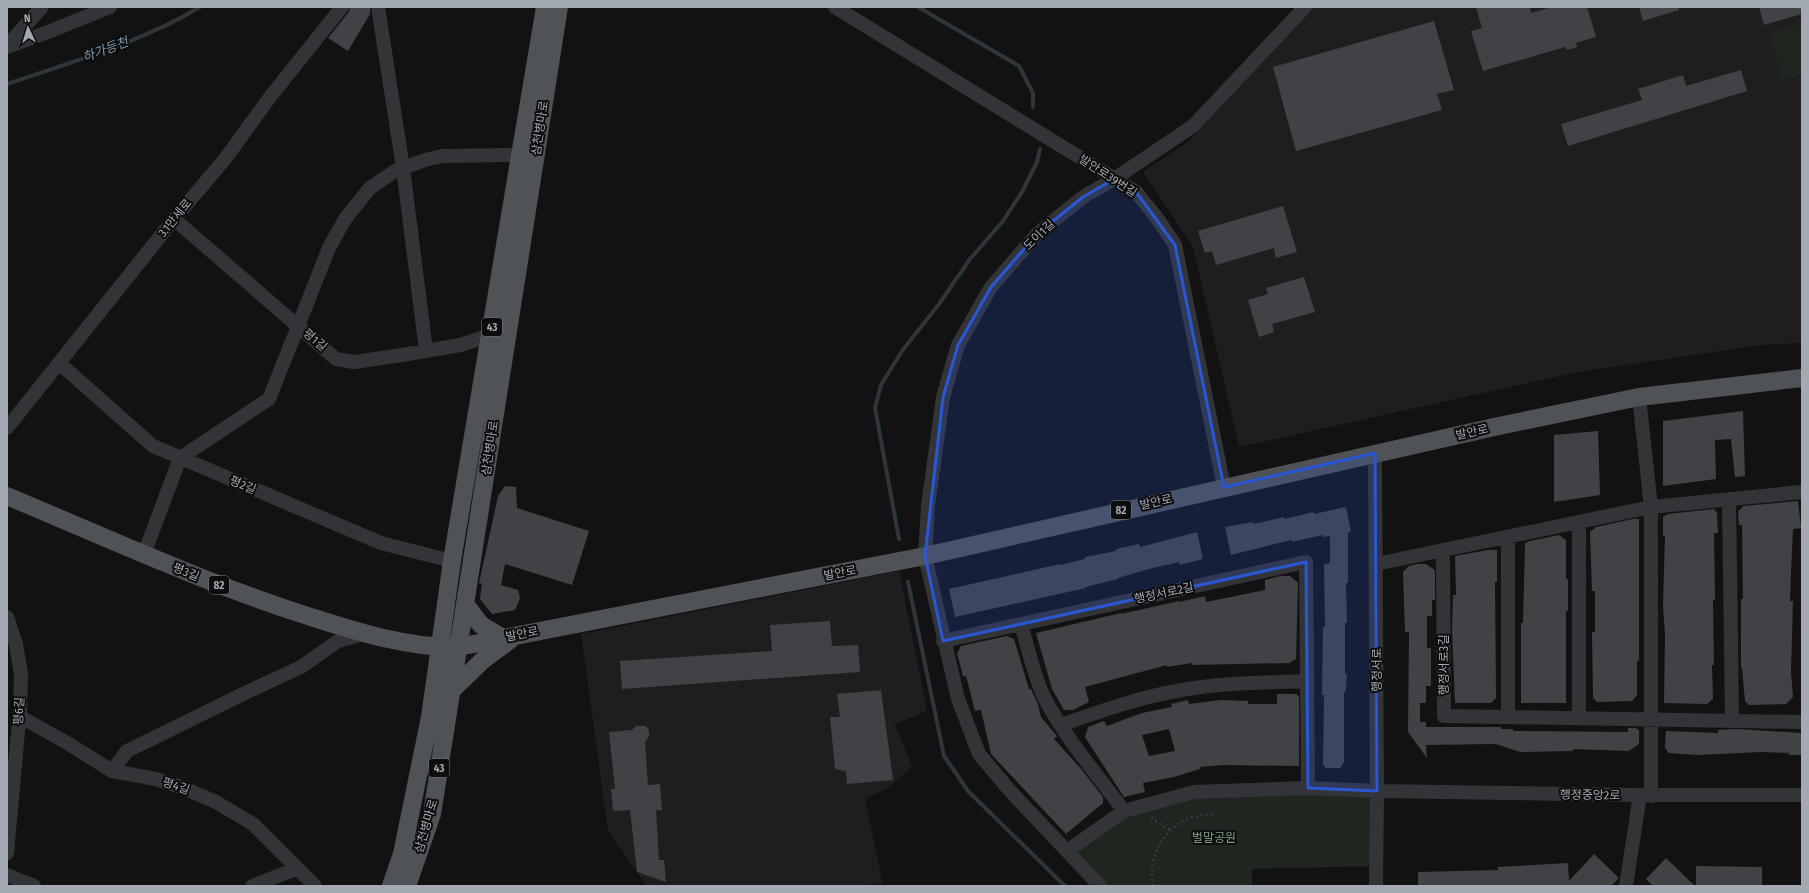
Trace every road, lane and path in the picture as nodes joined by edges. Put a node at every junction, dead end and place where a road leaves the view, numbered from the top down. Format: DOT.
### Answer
graph roads {
  1 [pos="42,7"];
  2 [pos="110,7"];
  3 [pos="342,7"];
  4 [pos="378,7"];
  5 [pos="544,7"];
  6 [pos="559,7"];
  7 [pos="835,7"];
  8 [pos="1305,7"];
  9 [pos="7,46"];
  10 [pos="519,155"];
  11 [pos="403,168"];
  12 [pos="1114,179"];
  13 [pos="174,219"];
  14 [pos="297,324"];
  15 [pos="491,335"];
  16 [pos="426,351"];
  17 [pos="59,363"];
  18 [pos="1802,378"];
  19 [pos="1639,397"];
  20 [pos="7,428"];
  21 [pos="1375,453"];
  22 [pos="180,458"];
  23 [pos="1224,487"];
  24 [pos="1802,492"];
  25 [pos="7,496"];
  26 [pos="1729,499"];
  27 [pos="1651,507"];
  28 [pos="1579,522"];
  29 [pos="1508,537"];
  30 [pos="1443,550"];
  31 [pos="144,554"];
  32 [pos="925,556"];
  33 [pos="452,561"];
  34 [pos="1376,564"];
  35 [pos="465,604"];
  36 [pos="7,617"];
  37 [pos="1021,624"];
  38 [pos="364,634"];
  39 [pos="511,636"];
  40 [pos="943,641"];
  41 [pos="441,647"];
  42 [pos="458,647"];
  43 [pos="1307,681"];
  44 [pos="452,690"];
  45 [pos="19,716"];
  46 [pos="1508,717"];
  47 [pos="1579,718"];
  48 [pos="1651,719"];
  49 [pos="1732,721"];
  50 [pos="1802,722"];
  51 [pos="1061,725"];
  52 [pos="112,771"];
  53 [pos="1308,788"];
  54 [pos="1378,791"];
  55 [pos="1802,795"];
  56 [pos="1645,796"];
  57 [pos="1130,809"];
  58 [pos="1215,814"];
  59 [pos="1170,830"];
  60 [pos="1067,851"];
  61 [pos="7,853"];
  62 [pos="296,869"];
  63 [pos="7,875"];
  64 [pos="34,886"];
  65 [pos="252,886"];
  66 [pos="315,886"];
  67 [pos="391,886"];
  68 [pos="407,886"];
  69 [pos="1100,886"];
  70 [pos="1153,886"];
  71 [pos="1376,886"];
  72 [pos="1626,886"];
  1 -- 9 [label="street"];
  2 -- 9 [label="street"];
  3 -- 13 [label="street, 3.1만세로"];
  4 -- 11 [label="street"];
  5 -- 10 [label="main road, 삼천병마로 / 43"];
  6 -- 35 [label="main road, 삼천병마로 / 43"];
  7 -- 12 [label="street, 발안로39번길"];
  8 -- 12 [label="street, 도이1길"];
  10 -- 11 [label="street"];
  10 -- 15 [label="main road, 삼천병마로 / 43"];
  11 -- 14 [label="street"];
  11 -- 16 [label="street"];
  12 -- 23 [label="street, 발안로39번길"];
  12 -- 32 [label="street, 도이1길"];
  13 -- 14 [label="street, 평1길"];
  13 -- 17 [label="street, 3.1만세로"];
  14 -- 16 [label="street, 평1길"];
  14 -- 22 [label="street"];
  15 -- 16 [label="street, 평1길"];
  15 -- 33 [label="main road, 삼천병마로 / 43"];
  17 -- 20 [label="street, 3.1만세로"];
  17 -- 22 [label="street, 평2길"];
  18 -- 19 [label="main road, 발안로 / 82"];
  19 -- 21 [label="main road, 발안로 / 82"];
  19 -- 27 [label="street"];
  21 -- 23 [label="main road, 발안로 / 82"];
  21 -- 34 [label="street, 행정서로"];
  22 -- 31 [label="street"];
  22 -- 33 [label="street, 평2길"];
  23 -- 32 [label="main road, 발안로 / 82"];
  24 -- 26 [label="street"];
  25 -- 31 [label="main road, 평3길 / 82"];
  26 -- 27 [label="street"];
  26 -- 49 [label="street"];
  27 -- 28 [label="street"];
  27 -- 48 [label="street"];
  28 -- 29 [label="street"];
  28 -- 47 [label="street"];
  29 -- 30 [label="street"];
  29 -- 46 [label="street"];
  30 -- 34 [label="street"];
  30 -- 46 [label="street, 행정서로3길"];
  31 -- 38 [label="main road, 평3길 / 82"];
  32 -- 39 [label="main road, 발안로 / 82"];
  32 -- 40 [label="street"];
  33 -- 41 [label="main road, 삼천병마로 / 43"];
  34 -- 54 [label="street, 행정서로"];
  35 -- 39 [label="main road"];
  35 -- 42 [label="main road, 삼천병마로 / 43"];
  36 -- 45 [label="street, 평6길"];
  37 -- 40 [label="street, 행정서로2길"];
  37 -- 43 [label="street, 행정서로2길"];
  37 -- 51 [label="street"];
  38 -- 41 [label="main road, 평3길 / 82"];
  38 -- 52 [label="street"];
  39 -- 42 [label="main road, 발안로 / 82"];
  39 -- 44 [label="main road"];
  40 -- 60 [label="street"];
  41 -- 42 [label="main road, 발안로 / 82"];
  41 -- 67 [label="main road, 삼천병마로 / 43"];
  42 -- 44 [label="main road, 삼천병마로 / 43"];
  43 -- 51 [label="street"];
  43 -- 53 [label="street"];
  44 -- 68 [label="main road, 삼천병마로 / 43"];
  45 -- 52 [label="street, 평4길"];
  45 -- 61 [label="street, 평6길"];
  46 -- 47 [label="street, 행정서로3길"];
  47 -- 48 [label="street, 행정서로3길"];
  48 -- 49 [label="street, 행정서로3길"];
  48 -- 56 [label="street"];
  49 -- 50 [label="street, 행정서로3길"];
  51 -- 57 [label="street"];
  52 -- 62 [label="street, 평4길"];
  53 -- 54 [label="street"];
  53 -- 57 [label="street"];
  54 -- 56 [label="street, 행정중앙2로"];
  54 -- 71 [label="street, 행정서로"];
  55 -- 56 [label="street, 행정중앙2로"];
  56 -- 72 [label="street"];
  57 -- 59 [label="path"];
  57 -- 60 [label="street"];
  58 -- 59 [label="path"];
  59 -- 70 [label="path"];
  60 -- 69 [label="street"];
  62 -- 65 [label="street"];
  62 -- 66 [label="street, 평4길"];
  63 -- 64 [label="street"];
}
